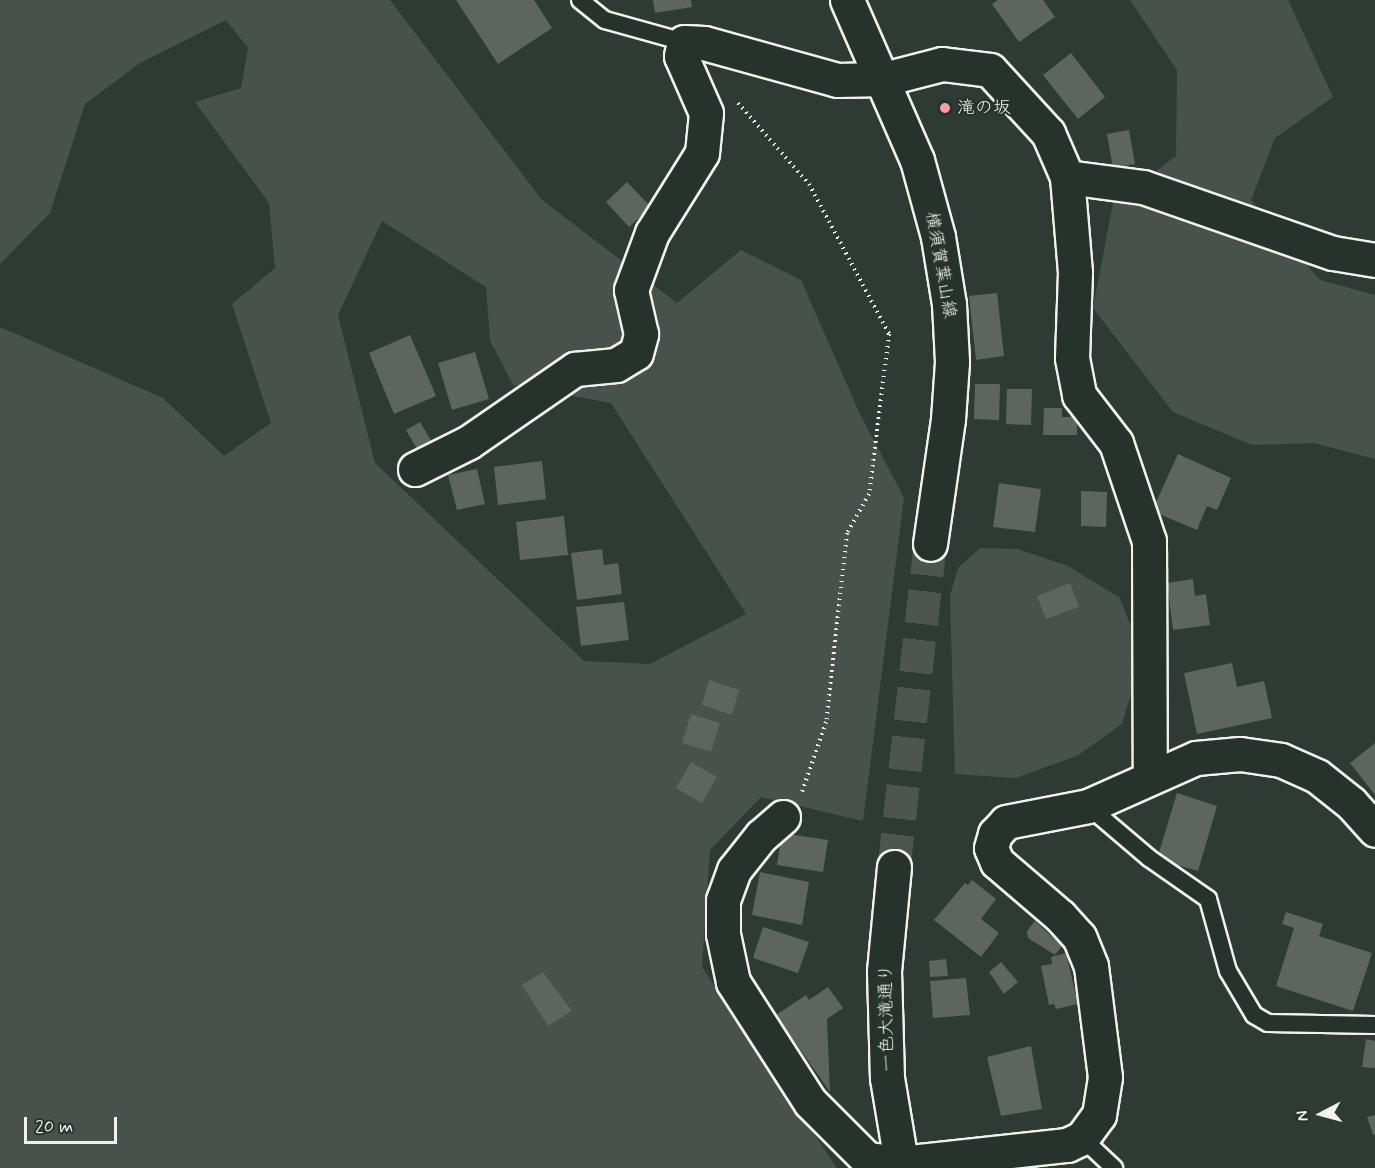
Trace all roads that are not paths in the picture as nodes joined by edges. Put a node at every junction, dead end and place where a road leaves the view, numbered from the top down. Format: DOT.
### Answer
graph roads {
  1 [pos="580,0"];
  2 [pos="847,0"];
  3 [pos="684,42"];
  4 [pos="884,79"];
  5 [pos="1066,177"];
  6 [pos="1375,260"];
  7 [pos="415,469"];
  8 [pos="930,544"];
  9 [pos="1150,777"];
  10 [pos="1088,806"];
  11 [pos="783,817"];
  12 [pos="1375,830"];
  13 [pos="894,867"];
  14 [pos="1375,1025"];
  15 [pos="1082,1138"];
  16 [pos="901,1166"];
  17 [pos="1114,1168"];
  1 -- 3 [label="lane"];
  2 -- 4 [label="street, 横須賀葉山線"];
  3 -- 4 [label="street"];
  3 -- 7 [label="street"];
  4 -- 5 [label="street"];
  4 -- 8 [label="street, 横須賀葉山線"];
  5 -- 6 [label="street"];
  5 -- 9 [label="street"];
  9 -- 10 [label="street"];
  9 -- 12 [label="street"];
  10 -- 14 [label="lane"];
  10 -- 15 [label="street"];
  11 -- 16 [label="street"];
  13 -- 16 [label="street, 一色大滝通り"];
  15 -- 16 [label="street"];
  15 -- 17 [label="lane"];
}
